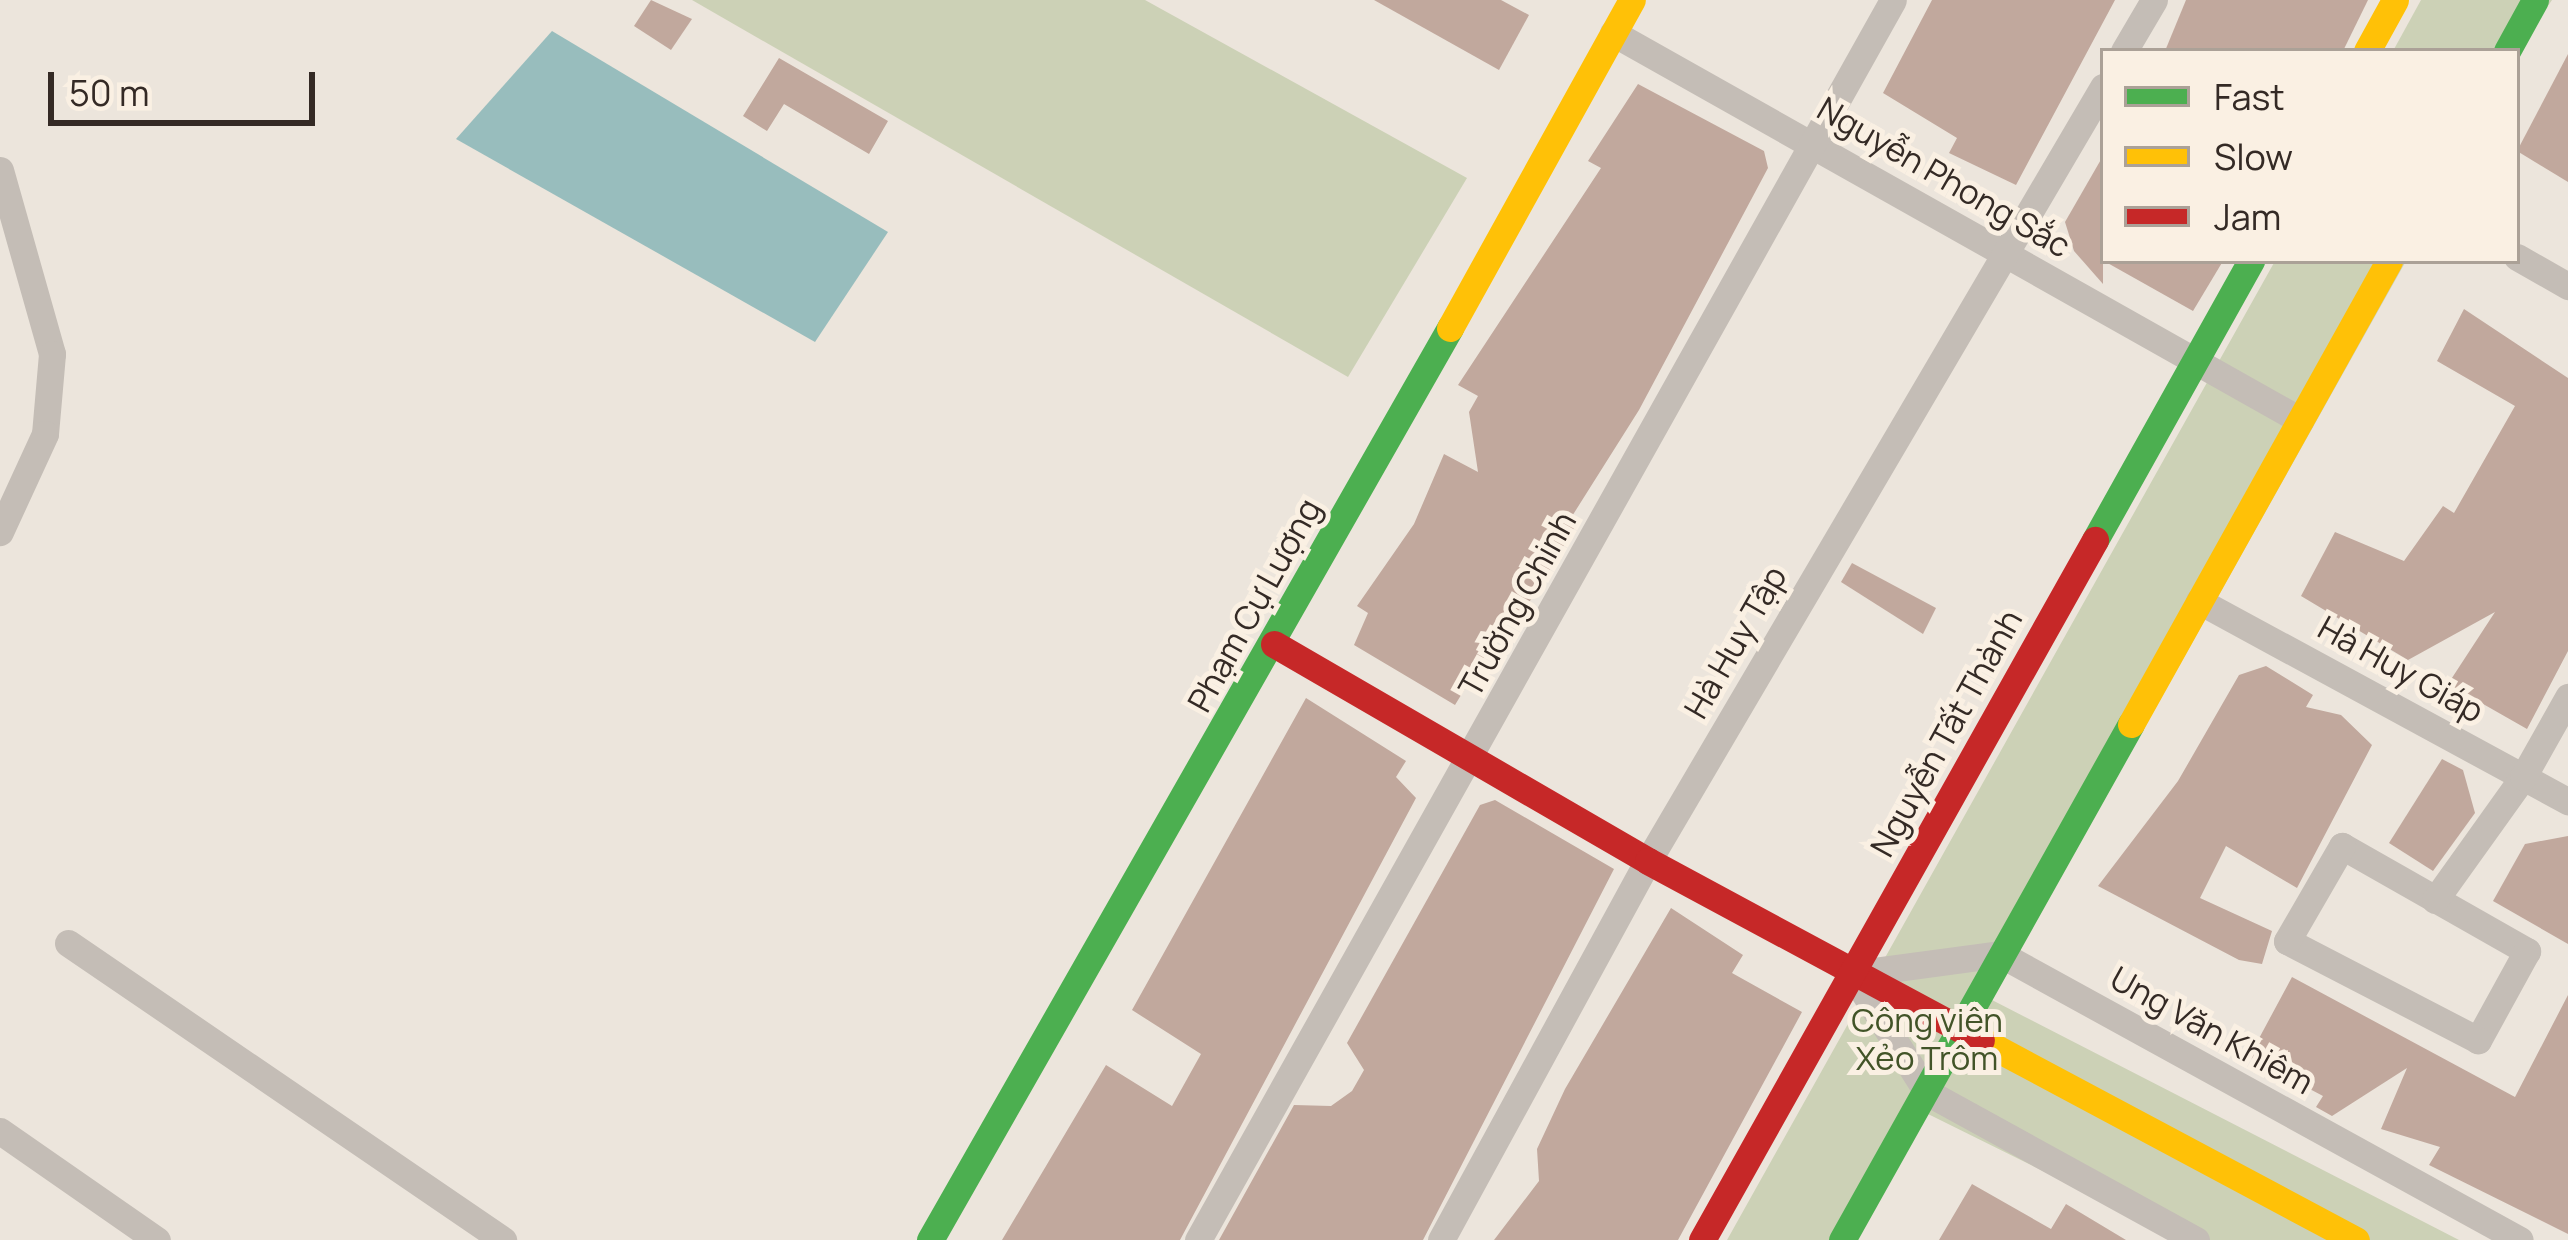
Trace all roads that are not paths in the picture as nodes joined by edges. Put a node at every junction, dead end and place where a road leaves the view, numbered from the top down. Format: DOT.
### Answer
graph roads {
  1 [pos="1632,0"];
  2 [pos="1893,0"];
  3 [pos="2154,0"];
  4 [pos="2395,0"];
  5 [pos="2535,0"];
  6 [pos="1613,33"];
  7 [pos="2126,48"];
  8 [pos="2369,48"];
  9 [pos="2509,48"];
  10 [pos="2100,92"];
  11 [pos="1816,143"];
  12 [pos="0,170"];
  13 [pos="2005,252"];
  14 [pos="2520,259"];
  15 [pos="2249,264"];
  16 [pos="2387,264"];
  17 [pos="2568,286"];
  18 [pos="2194,365"];
  19 [pos="2300,420"];
  20 [pos="0,532"];
  21 [pos="2199,601"];
  22 [pos="1274,644"];
  23 [pos="2568,697"];
  24 [pos="1472,758"];
  25 [pos="2523,777"];
  26 [pos="2568,801"];
  27 [pos="1648,862"];
  28 [pos="2434,900"];
  29 [pos="68,943"];
  30 [pos="2000,954"];
  31 [pos="1852,974"];
  32 [pos="1962,1025"];
  33 [pos="1928,1092"];
  34 [pos="0,1131"];
  35 [pos="157,1240"];
  36 [pos="503,1240"];
  37 [pos="930,1240"];
  38 [pos="1198,1240"];
  39 [pos="1441,1240"];
  40 [pos="1702,1240"];
  41 [pos="1842,1240"];
  42 [pos="2196,1240"];
  43 [pos="2356,1240"];
  44 [pos="2520,1240"];
  1 -- 6 [label="street, Phạm Cự Lượng"];
  2 -- 11 [label="street, Trường Chinh"];
  3 -- 7 [label="street"];
  4 -- 8 [label="street"];
  5 -- 9 [label="street"];
  6 -- 11 [label="street, Nguyễn Phong Sắc"];
  6 -- 22 [label="street, Phạm Cự Lượng"];
  10 -- 13 [label="street, Hà Huy Tập"];
  11 -- 13 [label="street, Nguyễn Phong Sắc"];
  11 -- 24 [label="street, Trường Chinh"];
  12 -- 20 [label="street"];
  13 -- 18 [label="street, Nguyễn Phong Sắc"];
  13 -- 27 [label="street, Hà Huy Tập"];
  14 -- 17 [label="street"];
  15 -- 18 [label="street, Nguyễn Tất Thành"];
  16 -- 19 [label="street"];
  18 -- 19 [label="street, Nguyễn Phong Sắc"];
  18 -- 31 [label="street, Nguyễn Tất Thành"];
  19 -- 21 [label="street"];
  21 -- 25 [label="street, Hà Huy Giáp"];
  21 -- 30 [label="street"];
  22 -- 24 [label="street"];
  22 -- 37 [label="street, Phạm Cự Lượng"];
  23 -- 25 [label="street"];
  24 -- 27 [label="street"];
  24 -- 38 [label="street, Trường Chinh"];
  25 -- 26 [label="street, Hà Huy Giáp"];
  25 -- 28 [label="street"];
  27 -- 31 [label="street"];
  27 -- 39 [label="street, Hà Huy Tập"];
  28 -- 28 [label="street"];
  29 -- 36 [label="street"];
  30 -- 31 [label="street"];
  30 -- 32 [label="street"];
  30 -- 44 [label="street, Ung Văn Khiêm"];
  31 -- 32 [label="street"];
  31 -- 33 [label="street"];
  31 -- 40 [label="street, Nguyễn Tất Thành"];
  32 -- 33 [label="street"];
  32 -- 43 [label="street"];
  33 -- 41 [label="street"];
  33 -- 42 [label="street"];
  34 -- 35 [label="street"];
}
